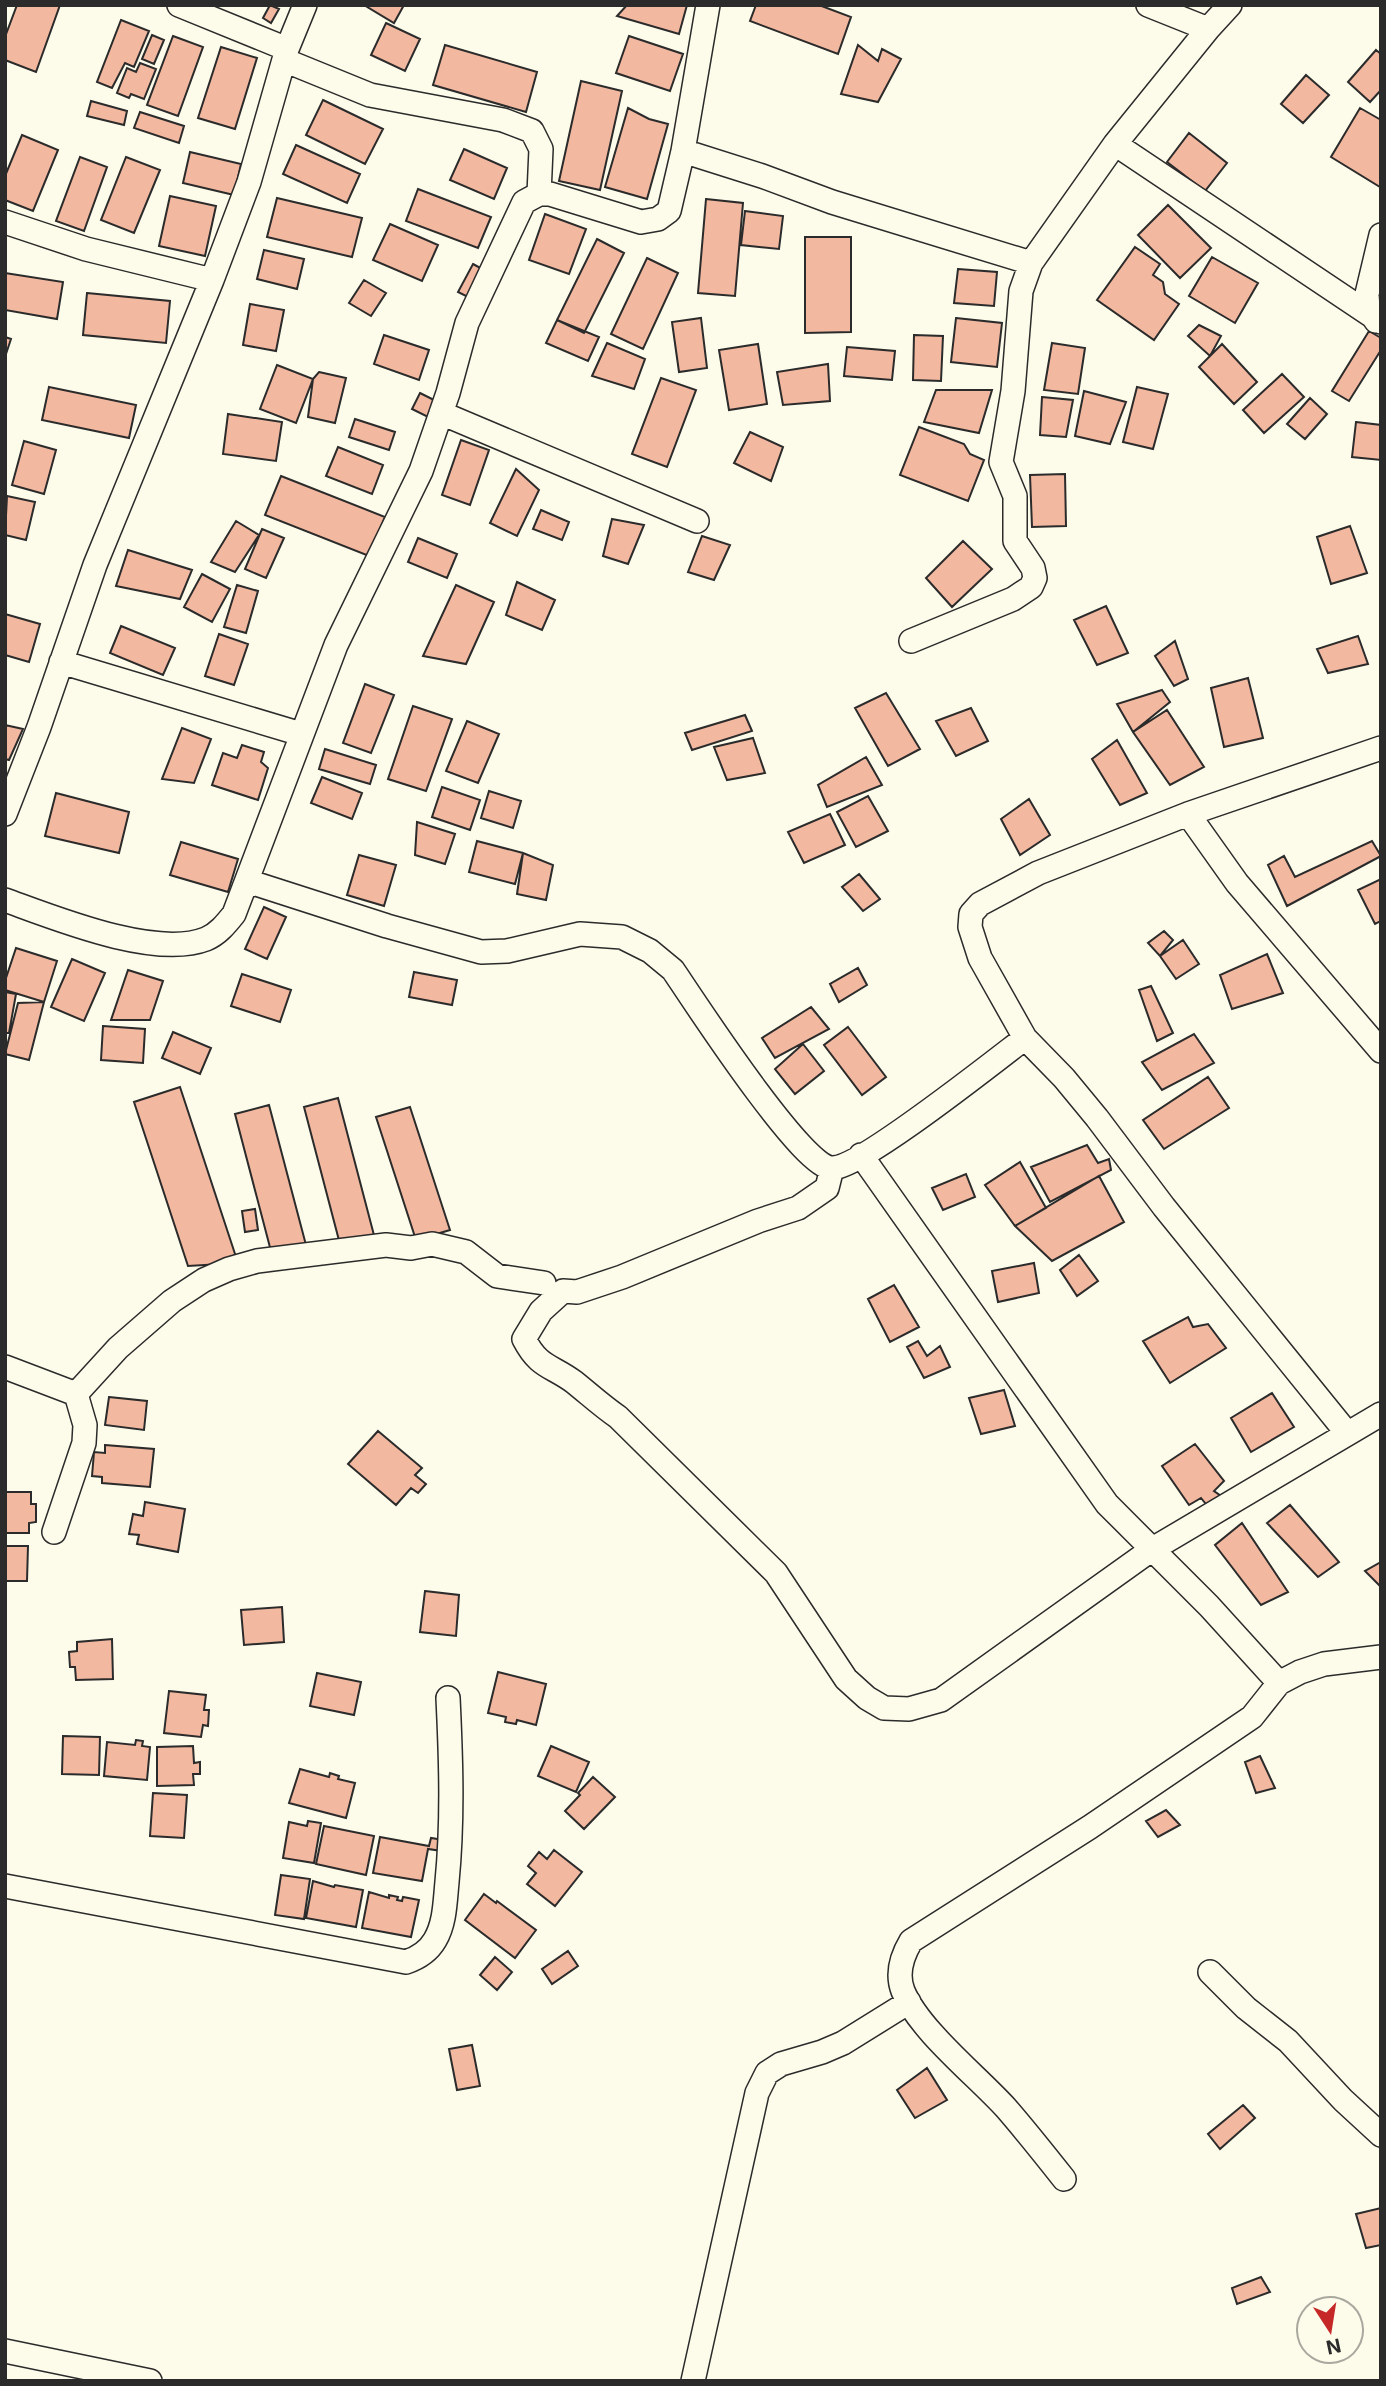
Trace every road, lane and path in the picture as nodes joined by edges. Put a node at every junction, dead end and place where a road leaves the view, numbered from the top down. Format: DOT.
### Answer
graph roads {
  1 [pos="179,5"];
  2 [pos="305,5"];
  3 [pos="708,5"];
  4 [pos="1148,5"];
  5 [pos="1230,5"];
  6 [pos="1208,29"];
  7 [pos="285,54"];
  8 [pos="1115,144"];
  9 [pos="683,151"];
  10 [pos="539,194"];
  11 [pos="5,222"];
  12 [pos="1381,235"];
  13 [pos="1031,263"];
  14 [pos="212,280"];
  15 [pos="1378,321"];
  16 [pos="441,413"];
  17 [pos="697,522"];
  18 [pos="911,641"];
  19 [pos="61,662"];
  20 [pos="302,734"];
  21 [pos="1381,748"];
  22 [pos="5,814"];
  23 [pos="1188,814"];
  24 [pos="247,881"];
  25 [pos="5,900"];
  26 [pos="1025,1038"];
  27 [pos="1381,1051"];
  28 [pos="862,1155"];
  29 [pos="832,1168"];
  30 [pos="544,1283"];
  31 [pos="5,1367"];
  32 [pos="76,1394"];
  33 [pos="1381,1413"];
  34 [pos="1347,1433"];
  35 [pos="54,1532"];
  36 [pos="1152,1550"];
  37 [pos="1381,1657"];
  38 [pos="1279,1683"];
  39 [pos="448,1698"];
  40 [pos="5,1886"];
  41 [pos="1210,1972"];
  42 [pos="909,2002"];
  43 [pos="1381,2135"];
  44 [pos="1064,2179"];
  45 [pos="5,2351"];
  46 [pos="45,2370"];
  47 [pos="150,2381"];
  48 [pos="694,2381"];
  1 -- 7 [label="street"];
  2 -- 7 [label="street"];
  3 -- 9 [label="street"];
  4 -- 6 [label="street"];
  5 -- 6 [label="street"];
  6 -- 8 [label="street"];
  7 -- 10 [label="street"];
  7 -- 14 [label="street"];
  8 -- 13 [label="street"];
  8 -- 15 [label="street"];
  9 -- 10 [label="street"];
  9 -- 13 [label="street"];
  10 -- 16 [label="street"];
  11 -- 14 [label="street"];
  12 -- 15 [label="street"];
  13 -- 18 [label="street"];
  14 -- 19 [label="street"];
  16 -- 17 [label="street"];
  16 -- 20 [label="street"];
  19 -- 20 [label="street"];
  19 -- 22 [label="street"];
  20 -- 24 [label="street"];
  21 -- 23 [label="street"];
  23 -- 26 [label="street"];
  23 -- 27 [label="street"];
  24 -- 25 [label="street"];
  24 -- 29 [label="street"];
  26 -- 28 [label="street"];
  26 -- 34 [label="street"];
  28 -- 29 [label="street"];
  28 -- 36 [label="street"];
  29 -- 36 [label="street"];
  30 -- 32 [label="street"];
  31 -- 32 [label="street"];
  32 -- 35 [label="street"];
  33 -- 34 [label="street"];
  34 -- 36 [label="street"];
  36 -- 38 [label="street"];
  37 -- 38 [label="street"];
  38 -- 42 [label="street"];
  39 -- 40 [label="street"];
  41 -- 43 [label="street"];
  42 -- 44 [label="street"];
  42 -- 48 [label="street"];
  45 -- 46 [label="street"];
  46 -- 47 [label="street"];
}
